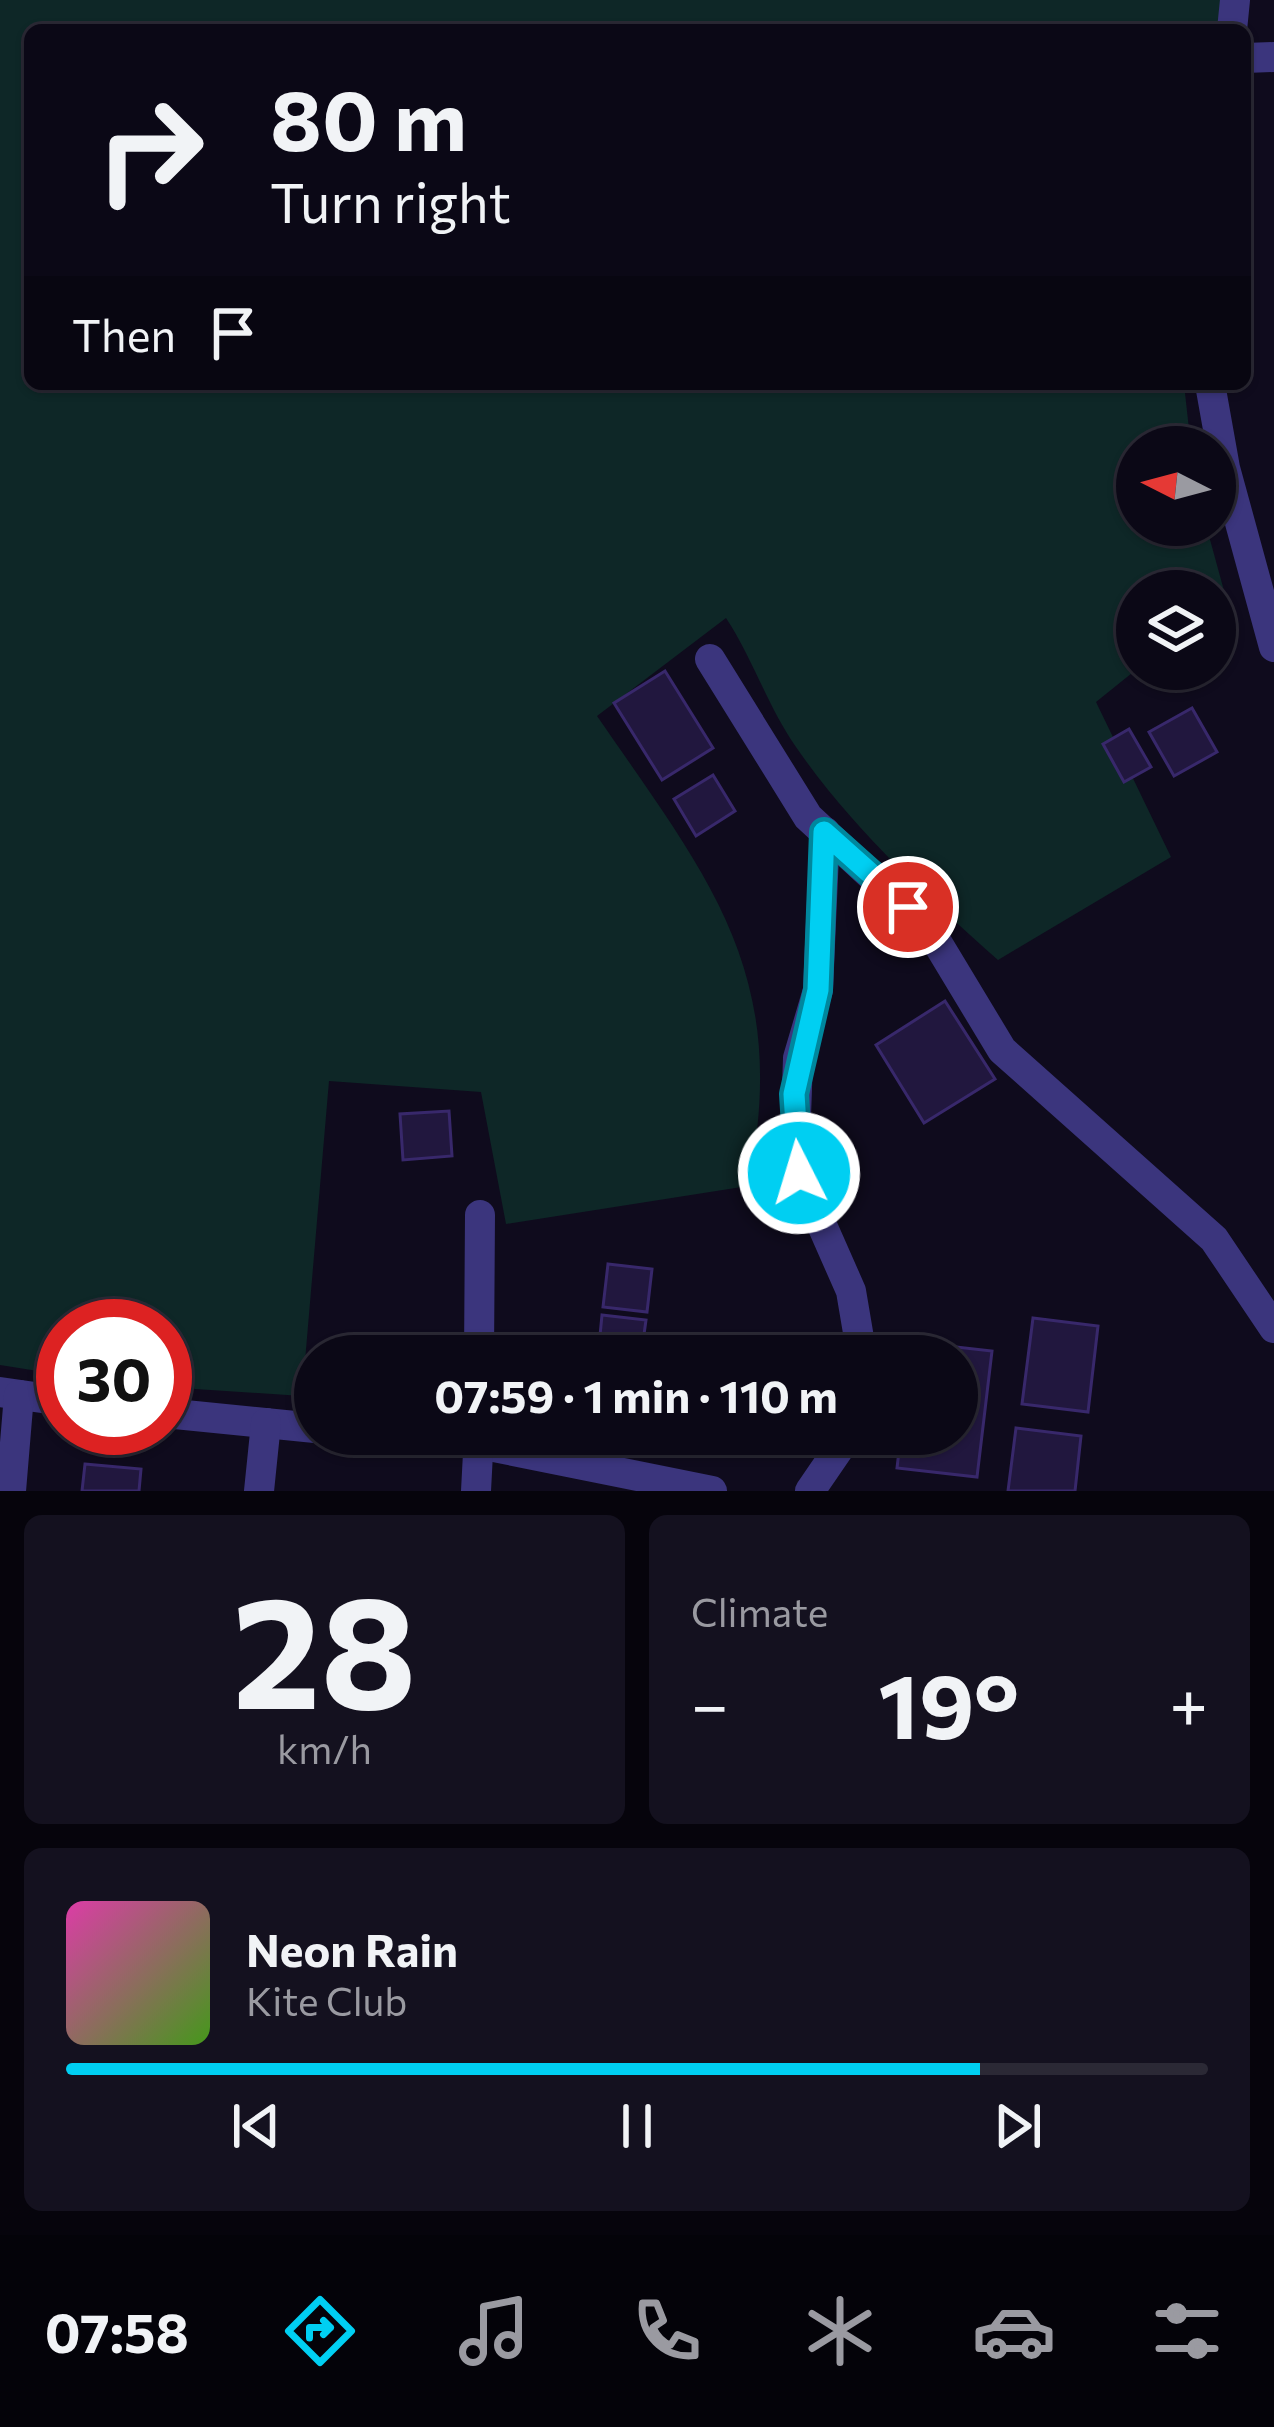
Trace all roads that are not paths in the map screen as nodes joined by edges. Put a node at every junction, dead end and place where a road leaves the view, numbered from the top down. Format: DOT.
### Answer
graph roads {
  1 [pos="1211,390"];
  2 [pos="1238,508"];
  3 [pos="1274,568"];
  4 [pos="1274,646"];
  5 [pos="710,659"];
  6 [pos="824,832"];
  7 [pos="480,1215"];
  8 [pos="1274,1328"];
  9 [pos="479,1335"];
  10 [pos="858,1335"];
  11 [pos="9,1393"];
  12 [pos="192,1416"];
  13 [pos="266,1423"];
  14 [pos="294,1426"];
  15 [pos="477,1455"];
  16 [pos="550,1455"];
  17 [pos="835,1455"];
  18 [pos="11,1491"];
  19 [pos="259,1491"];
  20 [pos="476,1491"];
  21 [pos="712,1491"];
  22 [pos="810,1491"];
  1 -- 2 [label="street"];
  2 -- 3 [label="street"];
  2 -- 4 [label="street"];
  5 -- 6 [label="street"];
  6 -- 8 [label="street"];
  6 -- 10 [label="street"];
  7 -- 9 [label="street"];
  11 -- 18 [label="street"];
  12 -- 13 [label="street"];
  13 -- 14 [label="street"];
  13 -- 19 [label="street"];
  15 -- 20 [label="street"];
  16 -- 21 [label="street"];
  17 -- 22 [label="street"];
}
